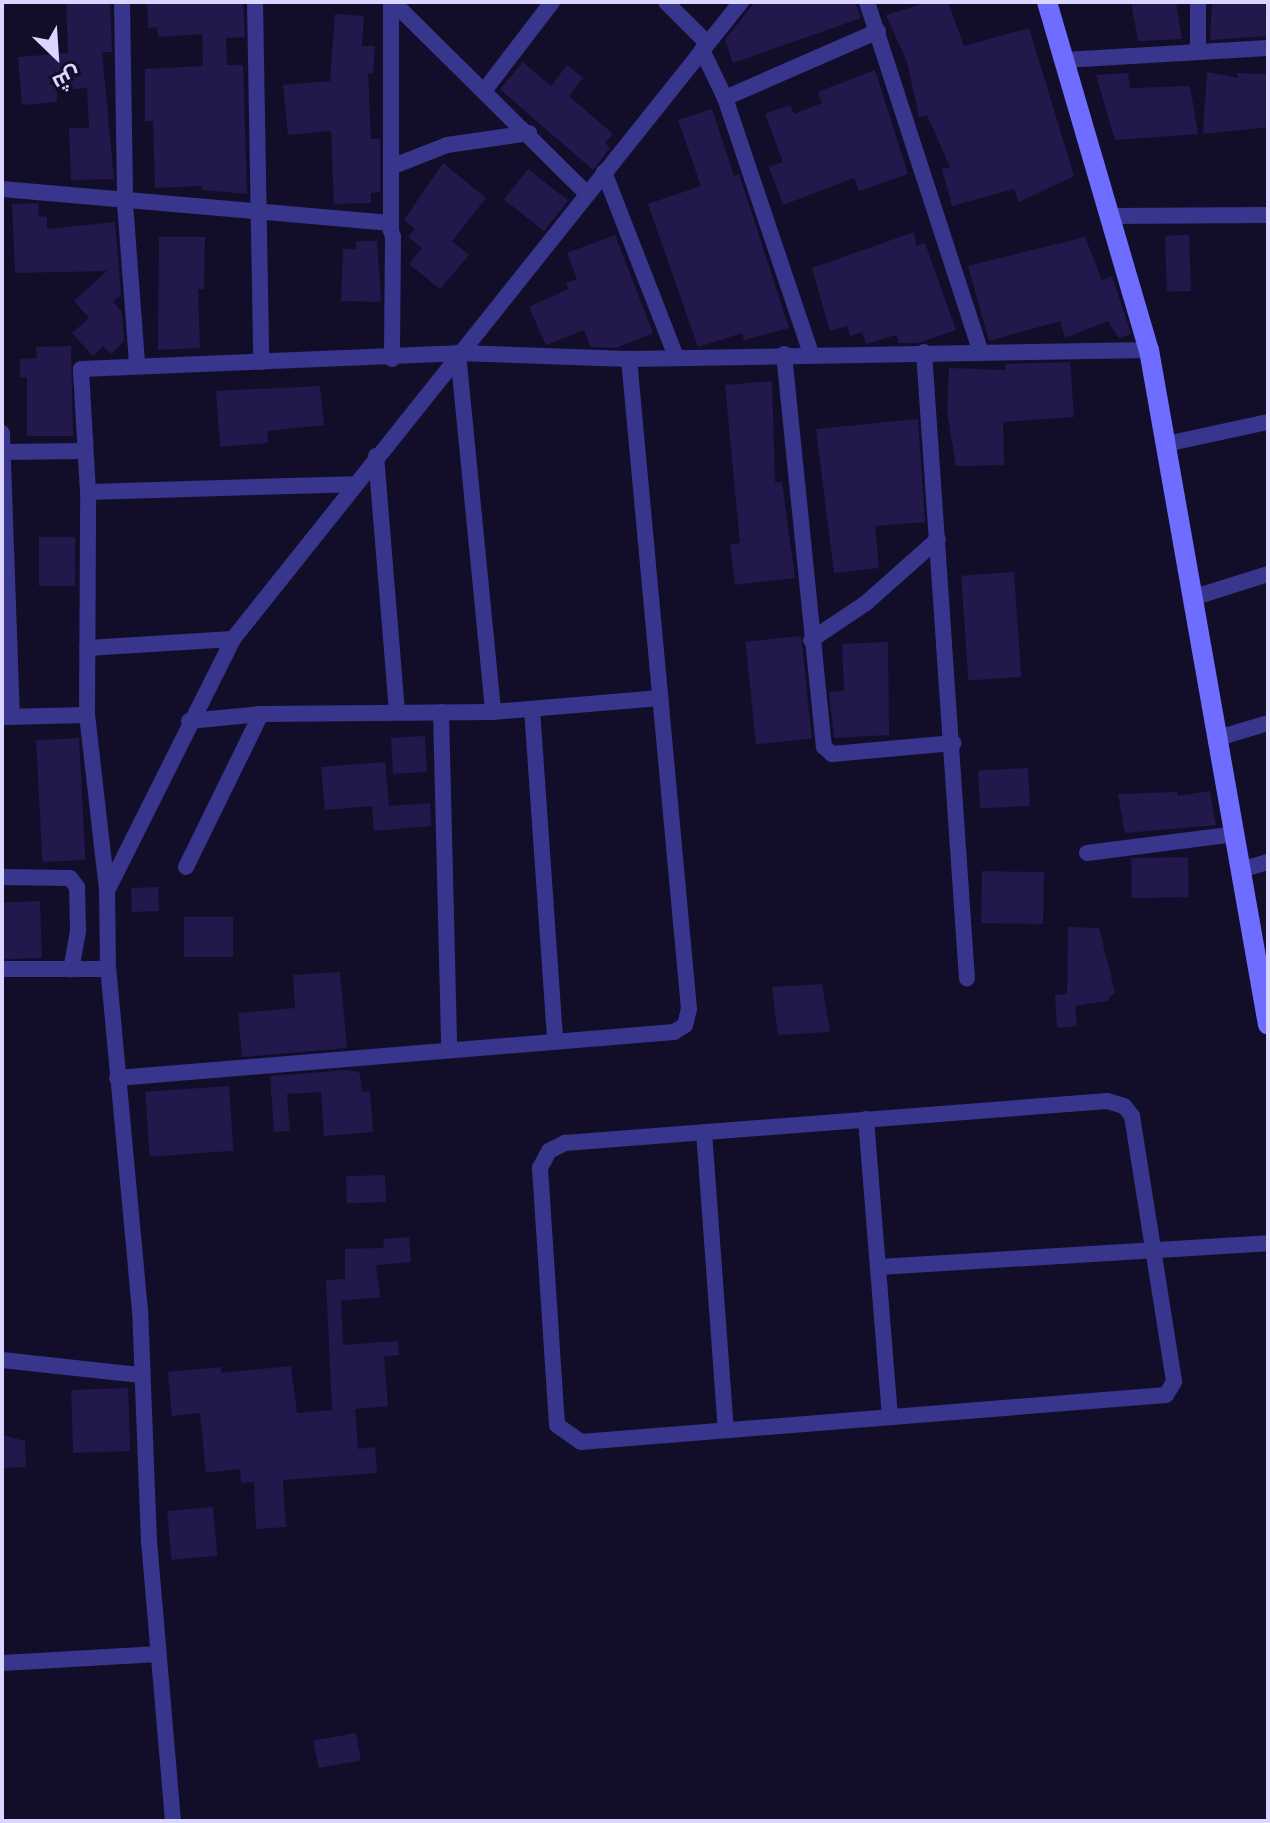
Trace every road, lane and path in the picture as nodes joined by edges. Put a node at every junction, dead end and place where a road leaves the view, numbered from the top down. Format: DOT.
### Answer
graph roads {
  1 [pos="122,2"];
  2 [pos="255,2"];
  3 [pos="392,2"];
  4 [pos="552,2"];
  5 [pos="666,2"];
  6 [pos="741,2"];
  7 [pos="867,2"];
  8 [pos="1047,2"];
  9 [pos="1198,2"];
  10 [pos="878,31"];
  11 [pos="705,47"];
  12 [pos="1268,48"];
  13 [pos="1198,50"];
  14 [pos="1064,60"];
  15 [pos="484,91"];
  16 [pos="725,98"];
  17 [pos="529,133"];
  18 [pos="391,167"];
  19 [pos="604,172"];
  20 [pos="2,189"];
  21 [pos="587,194"];
  22 [pos="125,203"];
  23 [pos="260,212"];
  24 [pos="1268,215"];
  25 [pos="1110,216"];
  26 [pos="391,228"];
  27 [pos="1149,350"];
  28 [pos="924,352"];
  29 [pos="981,352"];
  30 [pos="458,353"];
  31 [pos="784,354"];
  32 [pos="811,354"];
  33 [pos="676,357"];
  34 [pos="392,359"];
  35 [pos="629,359"];
  36 [pos="261,362"];
  37 [pos="137,364"];
  38 [pos="1268,422"];
  39 [pos="2,433"];
  40 [pos="1166,444"];
  41 [pos="85,451"];
  42 [pos="2,452"];
  43 [pos="376,456"];
  44 [pos="352,484"];
  45 [pos="88,492"];
  46 [pos="938,539"];
  47 [pos="1268,574"];
  48 [pos="1195,597"];
  49 [pos="233,639"];
  50 [pos="811,640"];
  51 [pos="87,648"];
  52 [pos="660,698"];
  53 [pos="532,709"];
  54 [pos="397,712"];
  55 [pos="441,712"];
  56 [pos="493,712"];
  57 [pos="261,714"];
  58 [pos="87,715"];
  59 [pos="7,717"];
  60 [pos="189,721"];
  61 [pos="1268,723"];
  62 [pos="1218,738"];
  63 [pos="954,743"];
  64 [pos="1235,834"];
  65 [pos="1087,853"];
  66 [pos="1268,862"];
  67 [pos="186,867"];
  68 [pos="1241,870"];
  69 [pos="2,877"];
  70 [pos="107,890"];
  71 [pos="2,969"];
  72 [pos="71,969"];
  73 [pos="108,969"];
  74 [pos="967,979"];
  75 [pos="1268,1025"];
  76 [pos="555,1041"];
  77 [pos="449,1048"];
  78 [pos="117,1078"];
  79 [pos="866,1119"];
  80 [pos="704,1132"];
  81 [pos="1268,1243"];
  82 [pos="1153,1251"];
  83 [pos="879,1267"];
  84 [pos="2,1360"];
  85 [pos="141,1375"];
  86 [pos="890,1417"];
  87 [pos="726,1430"];
  88 [pos="159,1654"];
  89 [pos="2,1663"];
  90 [pos="173,1821"];
  1 -- 22 [label="street"];
  2 -- 23 [label="street"];
  3 -- 15 [label="street"];
  3 -- 18 [label="street"];
  4 -- 15 [label="street"];
  5 -- 11 [label="street"];
  6 -- 11 [label="street"];
  7 -- 10 [label="street"];
  8 -- 14 [label="street"];
  9 -- 13 [label="street"];
  10 -- 16 [label="street"];
  10 -- 29 [label="street"];
  11 -- 16 [label="street"];
  11 -- 19 [label="street"];
  12 -- 13 [label="street"];
  13 -- 14 [label="street"];
  14 -- 25 [label="street"];
  15 -- 17 [label="street"];
  16 -- 32 [label="street"];
  17 -- 18 [label="street"];
  17 -- 21 [label="street"];
  18 -- 26 [label="street"];
  19 -- 21 [label="street"];
  19 -- 33 [label="street"];
  20 -- 22 [label="street"];
  21 -- 30 [label="street"];
  22 -- 23 [label="street"];
  22 -- 37 [label="street"];
  23 -- 26 [label="street"];
  23 -- 36 [label="street"];
  24 -- 25 [label="street"];
  25 -- 27 [label="street"];
  26 -- 34 [label="street"];
  27 -- 29 [label="street"];
  27 -- 40 [label="street"];
  28 -- 29 [label="street"];
  28 -- 32 [label="street"];
  28 -- 46 [label="street"];
  30 -- 34 [label="street"];
  30 -- 35 [label="street"];
  30 -- 43 [label="street"];
  30 -- 56 [label="street"];
  31 -- 32 [label="street"];
  31 -- 33 [label="street"];
  31 -- 50 [label="street"];
  33 -- 35 [label="street"];
  34 -- 36 [label="street"];
  35 -- 52 [label="street"];
  36 -- 37 [label="street"];
  37 -- 41 [label="street"];
  38 -- 40 [label="street"];
  39 -- 42 [label="street"];
  40 -- 48 [label="street"];
  41 -- 42 [label="street"];
  41 -- 45 [label="street"];
  42 -- 59 [label="street"];
  43 -- 44 [label="street"];
  43 -- 54 [label="street"];
  44 -- 45 [label="street"];
  44 -- 49 [label="street"];
  45 -- 51 [label="street"];
  46 -- 50 [label="street"];
  46 -- 63 [label="street"];
  47 -- 48 [label="street"];
  48 -- 62 [label="street"];
  49 -- 51 [label="street"];
  49 -- 60 [label="street"];
  50 -- 63 [label="street"];
  51 -- 58 [label="street"];
  52 -- 53 [label="street"];
  52 -- 76 [label="street"];
  53 -- 56 [label="street"];
  53 -- 76 [label="street"];
  54 -- 55 [label="street"];
  54 -- 57 [label="street"];
  55 -- 56 [label="street"];
  55 -- 77 [label="street"];
  57 -- 60 [label="street"];
  57 -- 67 [label="street"];
  58 -- 59 [label="street"];
  58 -- 70 [label="street"];
  60 -- 70 [label="street"];
  61 -- 62 [label="street"];
  62 -- 64 [label="street"];
  63 -- 74 [label="street"];
  64 -- 65 [label="street"];
  64 -- 68 [label="street"];
  66 -- 68 [label="street"];
  68 -- 75 [label="street"];
  69 -- 72 [label="street"];
  70 -- 73 [label="street"];
  71 -- 72 [label="street"];
  72 -- 73 [label="street"];
  73 -- 78 [label="street"];
  76 -- 77 [label="street"];
  77 -- 78 [label="street"];
  78 -- 85 [label="street"];
  79 -- 80 [label="street"];
  79 -- 82 [label="street"];
  79 -- 83 [label="street"];
  80 -- 87 [label="street"];
  80 -- 87 [label="street"];
  81 -- 82 [label="street"];
  82 -- 83 [label="street"];
  82 -- 86 [label="street"];
  83 -- 86 [label="street"];
  84 -- 85 [label="street"];
  85 -- 88 [label="street"];
  86 -- 87 [label="street"];
  88 -- 89 [label="street"];
  88 -- 90 [label="street"];
}
